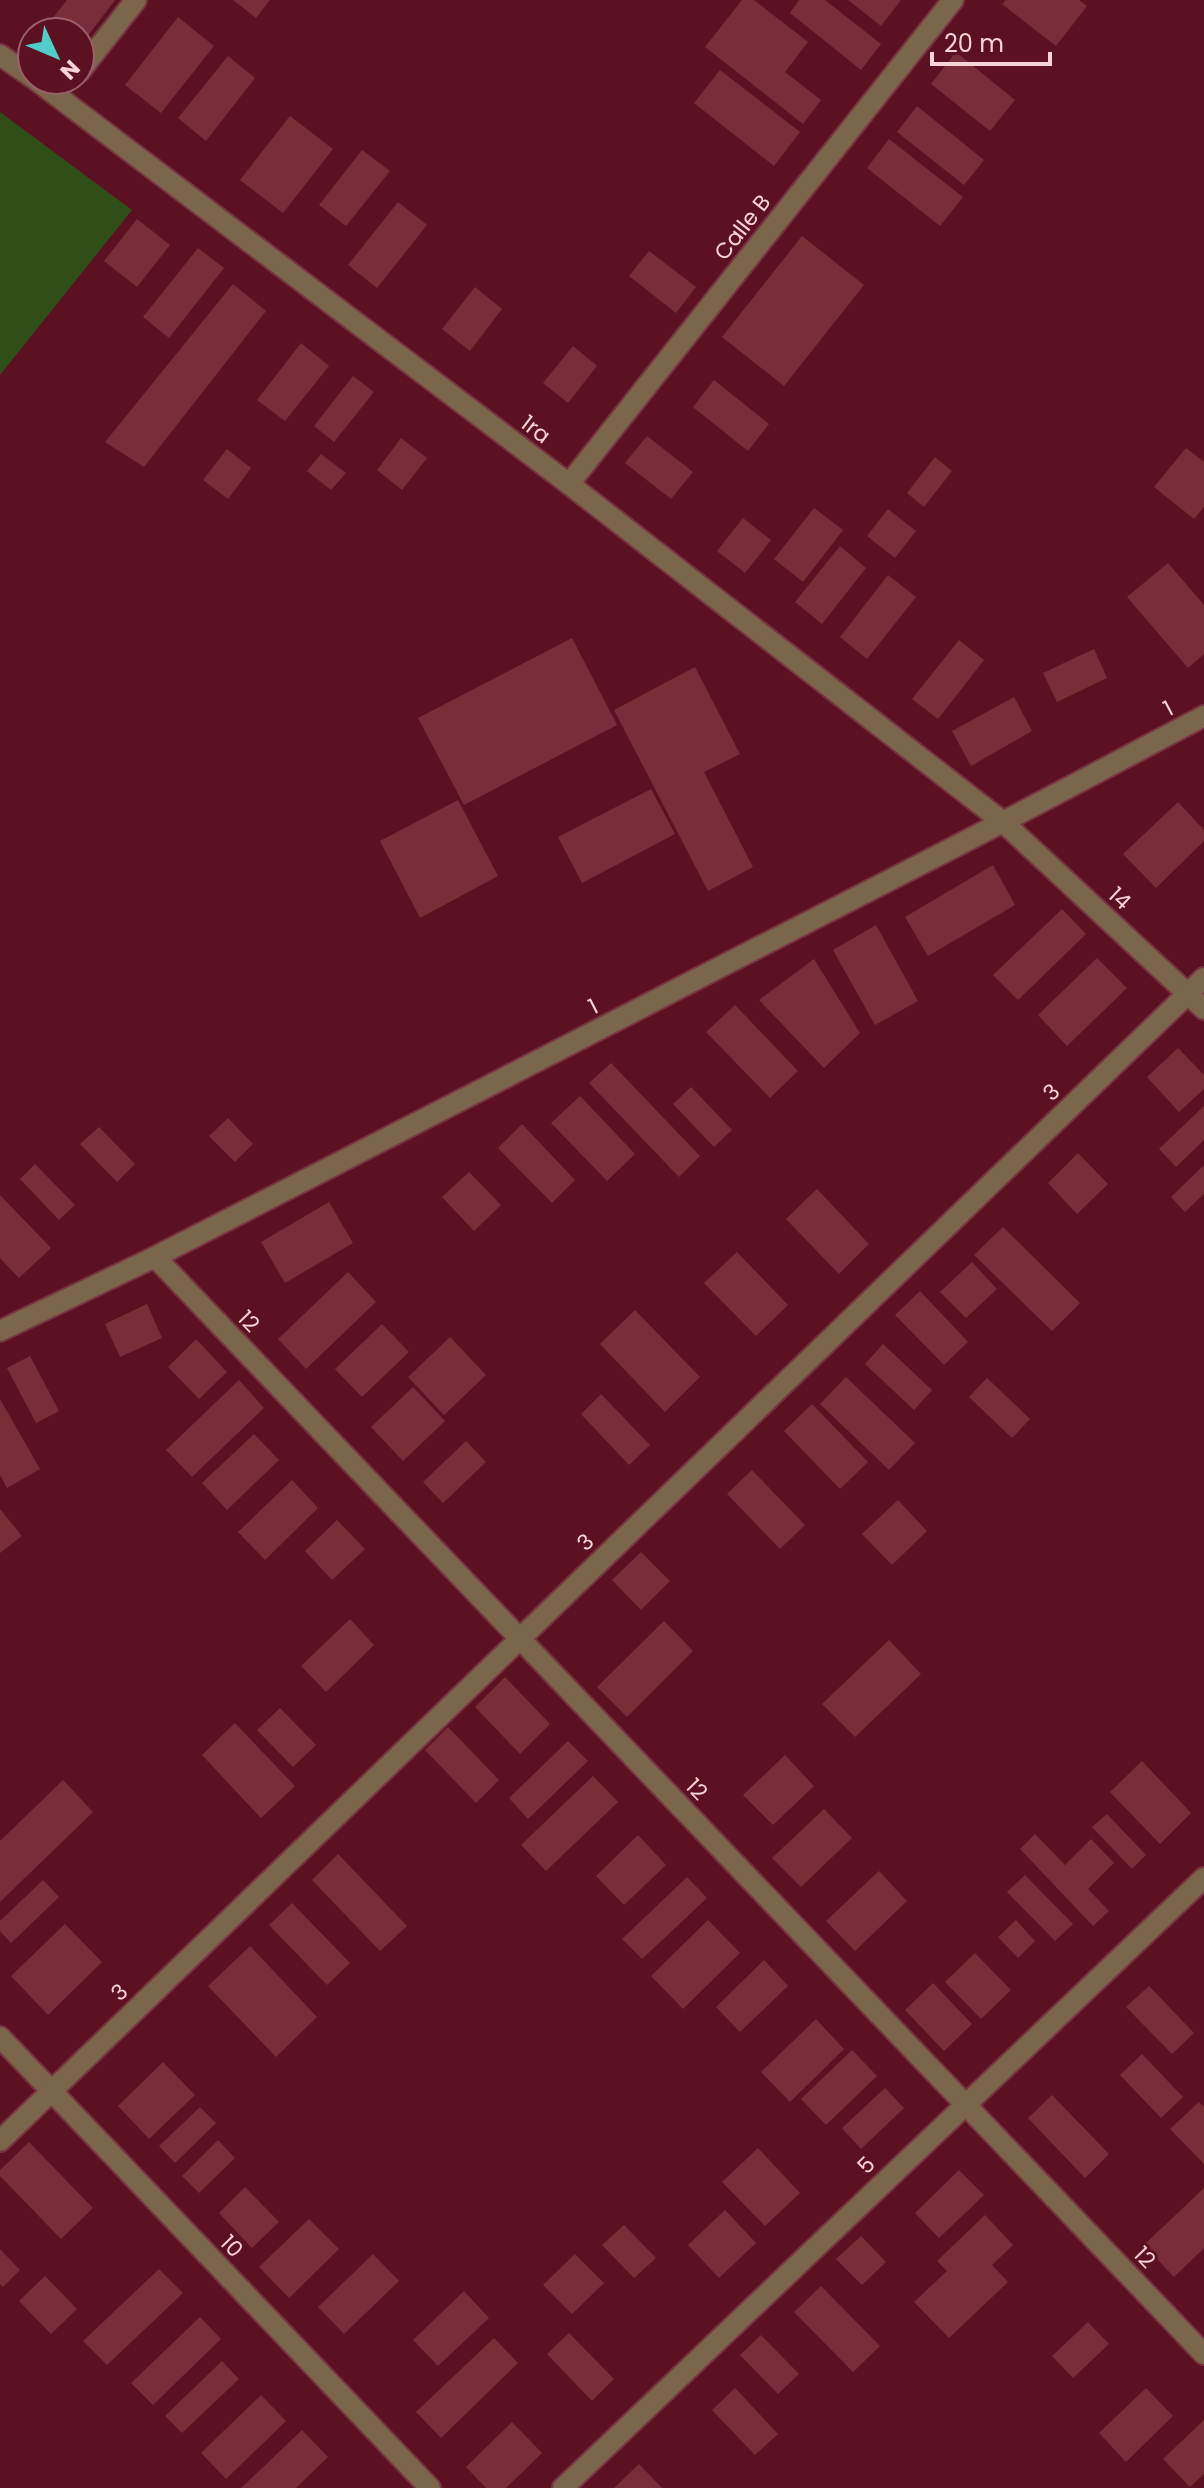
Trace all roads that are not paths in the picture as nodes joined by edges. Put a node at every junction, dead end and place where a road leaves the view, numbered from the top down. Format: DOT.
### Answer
graph roads {
  1 [pos="136,0"];
  2 [pos="953,0"];
  3 [pos="96,51"];
  4 [pos="59,97"];
  5 [pos="569,484"];
  6 [pos="1204,716"];
  7 [pos="1003,822"];
  8 [pos="1204,978"];
  9 [pos="1188,993"];
  10 [pos="1204,1009"];
  11 [pos="155,1257"];
  12 [pos="0,1331"];
  13 [pos="520,1639"];
  14 [pos="1204,1878"];
  15 [pos="0,2037"];
  16 [pos="51,2091"];
  17 [pos="965,2103"];
  18 [pos="0,2141"];
  19 [pos="1204,2354"];
  20 [pos="430,2488"];
  21 [pos="563,2488"];
  1 -- 3 [label="street"];
  2 -- 5 [label="street, Calle B"];
  4 -- 5 [label="street, 1ra"];
  5 -- 7 [label="street, 1ra"];
  6 -- 7 [label="street, 1"];
  7 -- 9 [label="street, 14"];
  7 -- 11 [label="street, 1"];
  8 -- 9 [label="street, 3"];
  9 -- 10 [label="street, 14"];
  9 -- 13 [label="street, 3"];
  11 -- 12 [label="street, 1"];
  11 -- 13 [label="street, 12"];
  13 -- 16 [label="street, 3"];
  13 -- 17 [label="street, 12"];
  14 -- 17 [label="street, 5"];
  15 -- 16 [label="street, 10"];
  16 -- 18 [label="street, 3"];
  16 -- 20 [label="street, 10"];
  17 -- 19 [label="street, 12"];
  17 -- 21 [label="street, 5"];
}
